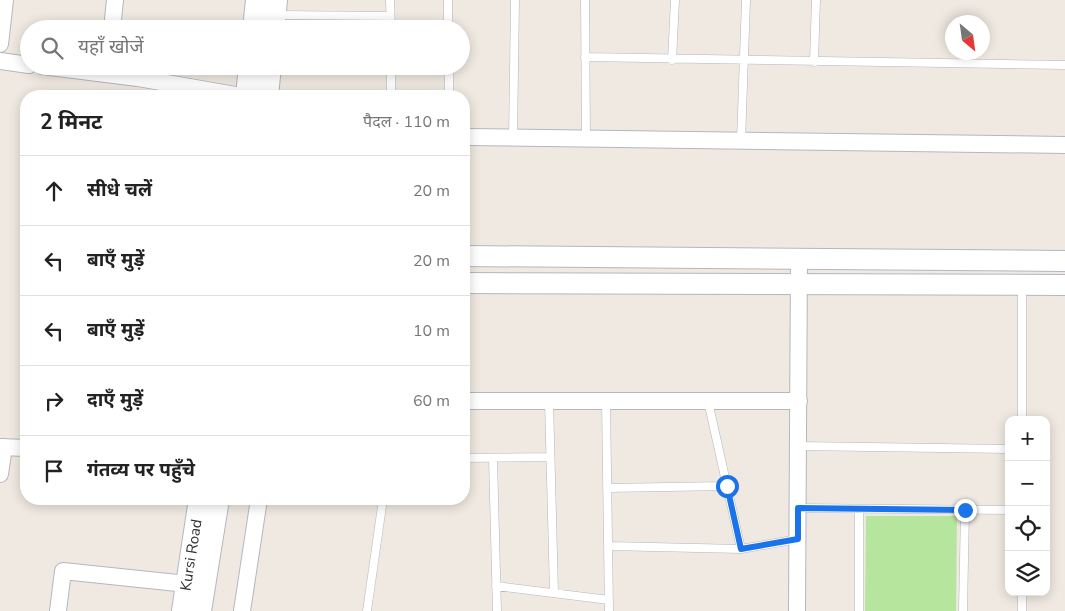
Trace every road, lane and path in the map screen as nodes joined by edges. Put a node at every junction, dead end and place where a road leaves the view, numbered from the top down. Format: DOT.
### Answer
graph roads {
  1 [pos="5,0"];
  2 [pos="115,0"];
  3 [pos="257,0"];
  4 [pos="390,0"];
  5 [pos="448,0"];
  6 [pos="515,0"];
  7 [pos="584,0"];
  8 [pos="675,0"];
  9 [pos="746,0"];
  10 [pos="816,0"];
  11 [pos="274,15"];
  12 [pos="390,16"];
  13 [pos="113,20"];
  14 [pos="255,20"];
  15 [pos="390,20"];
  16 [pos="448,20"];
  17 [pos="0,44"];
  18 [pos="585,57"];
  19 [pos="672,60"];
  20 [pos="0,61"];
  21 [pos="744,61"];
  22 [pos="814,62"];
  23 [pos="20,64"];
  24 [pos="1065,65"];
  25 [pos="133,75"];
  26 [pos="249,75"];
  27 [pos="269,75"];
  28 [pos="391,75"];
  29 [pos="449,75"];
  30 [pos="209,90"];
  31 [pos="247,90"];
  32 [pos="268,90"];
  33 [pos="391,90"];
  34 [pos="449,90"];
  35 [pos="470,138"];
  36 [pos="513,138"];
  37 [pos="586,139"];
  38 [pos="741,141"];
  39 [pos="1065,145"];
  40 [pos="470,256"];
  41 [pos="799,259"];
  42 [pos="1065,261"];
  43 [pos="470,283"];
  44 [pos="799,284"];
  45 [pos="1022,285"];
  46 [pos="1065,285"];
  47 [pos="549,400"];
  48 [pos="606,400"];
  49 [pos="470,401"];
  50 [pos="708,401"];
  51 [pos="799,401"];
  52 [pos="1022,416"];
  53 [pos="798,446"];
  54 [pos="2,447"];
  55 [pos="20,448"];
  56 [pos="1005,449"];
  57 [pos="550,457"];
  58 [pos="470,458"];
  59 [pos="493,458"];
  60 [pos="0,474"];
  61 [pos="727,486"];
  62 [pos="607,488"];
  63 [pos="199,505"];
  64 [pos="217,505"];
  65 [pos="258,505"];
  66 [pos="381,505"];
  67 [pos="798,508"];
  68 [pos="859,509"];
  69 [pos="965,510"];
  70 [pos="1005,510"];
  71 [pos="798,539"];
  72 [pos="608,546"];
  73 [pos="741,549"];
  74 [pos="187,584"];
  75 [pos="496,586"];
  76 [pos="554,593"];
  77 [pos="1022,596"];
  78 [pos="609,600"];
  79 [pos="58,611"];
  80 [pos="183,611"];
  81 [pos="200,611"];
  82 [pos="242,611"];
  83 [pos="367,611"];
  84 [pos="497,611"];
  85 [pos="609,611"];
  86 [pos="797,611"];
  87 [pos="859,611"];
  88 [pos="963,611"];
  89 [pos="1022,611"];
  1 -- 17 [label="street"];
  2 -- 13 [label="street"];
  3 -- 14 [label="main road"];
  4 -- 12 [label="lane"];
  5 -- 16 [label="lane"];
  6 -- 36 [label="lane"];
  7 -- 18 [label="lane"];
  8 -- 19 [label="lane"];
  9 -- 21 [label="lane"];
  10 -- 22 [label="lane"];
  11 -- 12 [label="lane"];
  12 -- 15 [label="lane"];
  18 -- 19 [label="lane"];
  18 -- 37 [label="lane"];
  19 -- 21 [label="lane"];
  20 -- 23 [label="street"];
  21 -- 22 [label="lane"];
  21 -- 38 [label="lane"];
  22 -- 24 [label="lane"];
  25 -- 30 [label="street"];
  26 -- 31 [label="main road"];
  27 -- 32 [label="main road"];
  28 -- 33 [label="lane"];
  29 -- 34 [label="lane"];
  35 -- 36 [label="street"];
  36 -- 37 [label="street"];
  37 -- 38 [label="street"];
  38 -- 39 [label="street"];
  40 -- 41 [label="street"];
  41 -- 42 [label="street"];
  41 -- 44 [label="street"];
  43 -- 44 [label="street"];
  44 -- 45 [label="street"];
  44 -- 51 [label="street"];
  45 -- 46 [label="street"];
  45 -- 52 [label="lane"];
  47 -- 48 [label="street"];
  47 -- 49 [label="street"];
  47 -- 57 [label="lane"];
  48 -- 50 [label="street"];
  48 -- 62 [label="lane"];
  50 -- 51 [label="street"];
  50 -- 61 [label="lane"];
  51 -- 53 [label="street"];
  53 -- 56 [label="lane"];
  53 -- 67 [label="street"];
  54 -- 55 [label="street"];
  54 -- 60 [label="street"];
  57 -- 59 [label="lane"];
  57 -- 76 [label="lane"];
  58 -- 59 [label="lane"];
  59 -- 75 [label="lane"];
  61 -- 62 [label="lane"];
  61 -- 73 [label="lane"];
  62 -- 72 [label="lane"];
  63 -- 74 [label="main road, Kursi Road"];
  64 -- 81 [label="main road, Kursi Road"];
  65 -- 82 [label="street"];
  66 -- 83 [label="lane"];
  67 -- 68 [label="lane"];
  67 -- 71 [label="street"];
  68 -- 69 [label="lane"];
  68 -- 87 [label="lane"];
  69 -- 70 [label="lane"];
  69 -- 88 [label="lane"];
  71 -- 73 [label="lane"];
  71 -- 86 [label="street"];
  72 -- 73 [label="lane"];
  72 -- 78 [label="lane"];
  74 -- 79 [label="street"];
  74 -- 80 [label="main road, Kursi Road"];
  75 -- 76 [label="lane"];
  75 -- 84 [label="lane"];
  76 -- 78 [label="lane"];
  77 -- 89 [label="lane"];
  78 -- 85 [label="lane"];
}
